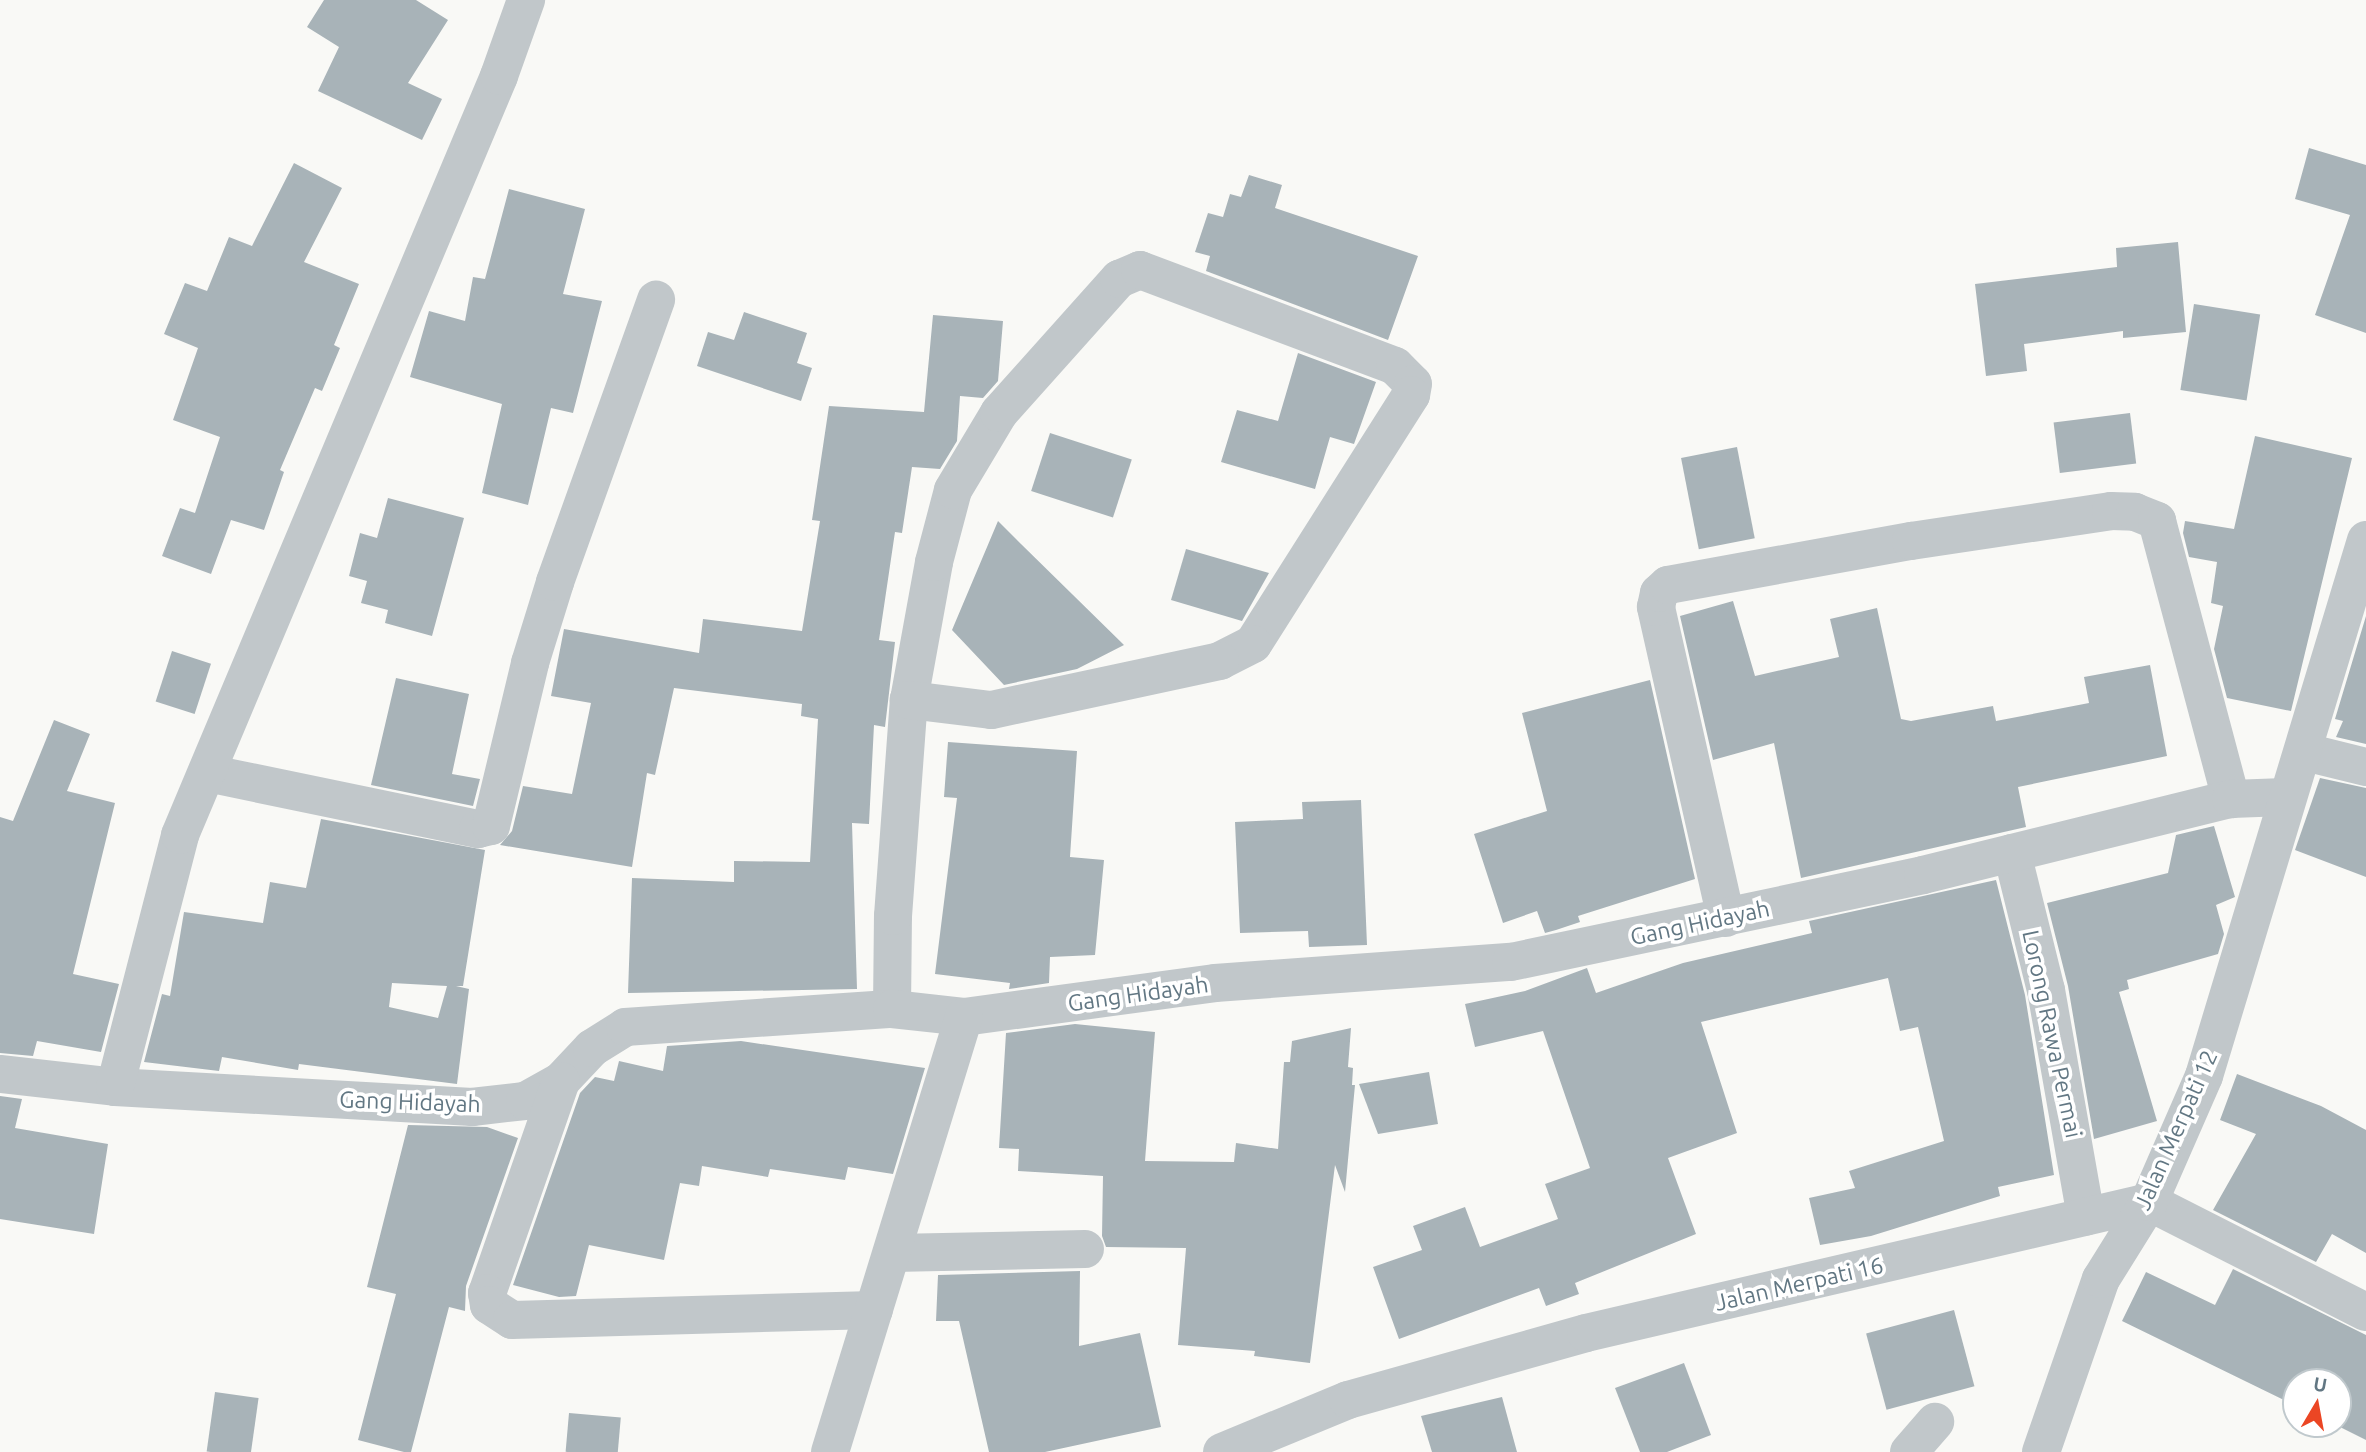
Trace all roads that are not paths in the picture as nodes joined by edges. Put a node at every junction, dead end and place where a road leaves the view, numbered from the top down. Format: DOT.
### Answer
graph roads {
  1 [pos="526,0"];
  2 [pos="656,300"];
  3 [pos="2366,540"];
  4 [pos="909,700"];
  5 [pos="2305,752"];
  6 [pos="2366,767"];
  7 [pos="207,773"];
  8 [pos="2286,797"];
  9 [pos="2231,799"];
  10 [pos="2012,853"];
  11 [pos="1726,918"];
  12 [pos="892,1009"];
  13 [pos="964,1017"];
  14 [pos="0,1074"];
  15 [pos="561,1081"];
  16 [pos="116,1087"];
  17 [pos="2149,1202"];
  18 [pos="2086,1217"];
  19 [pos="1085,1249"];
  20 [pos="893,1253"];
  21 [pos="874,1310"];
  22 [pos="2366,1312"];
  23 [pos="1935,1422"];
  24 [pos="830,1452"];
  25 [pos="1222,1452"];
  26 [pos="1909,1452"];
  27 [pos="2041,1452"];
  1 -- 7 [label="street"];
  2 -- 7 [label="street"];
  3 -- 5 [label="street, Jalan Merpati 12"];
  4 -- 4 [label="street"];
  4 -- 12 [label="street"];
  5 -- 6 [label="street"];
  5 -- 8 [label="street, Jalan Merpati 12"];
  7 -- 16 [label="street"];
  8 -- 9 [label="street, Gang Hidayah"];
  8 -- 17 [label="street, Jalan Merpati 12"];
  9 -- 10 [label="street, Gang Hidayah"];
  9 -- 11 [label="street"];
  10 -- 11 [label="street, Gang Hidayah"];
  10 -- 18 [label="street, Lorong Rawa Permai"];
  11 -- 13 [label="street, Gang Hidayah"];
  12 -- 13 [label="street, Gang Hidayah"];
  12 -- 15 [label="street, Gang Hidayah"];
  13 -- 20 [label="street"];
  14 -- 16 [label="street, Gang Hidayah"];
  15 -- 16 [label="street, Gang Hidayah"];
  15 -- 21 [label="street"];
  17 -- 18 [label="street, Jalan Merpati 16"];
  17 -- 22 [label="street"];
  17 -- 27 [label="street, Jalan Merpati 12"];
  18 -- 25 [label="street, Jalan Merpati 16"];
  19 -- 20 [label="street"];
  20 -- 21 [label="street"];
  21 -- 24 [label="street"];
  23 -- 26 [label="street"];
}
